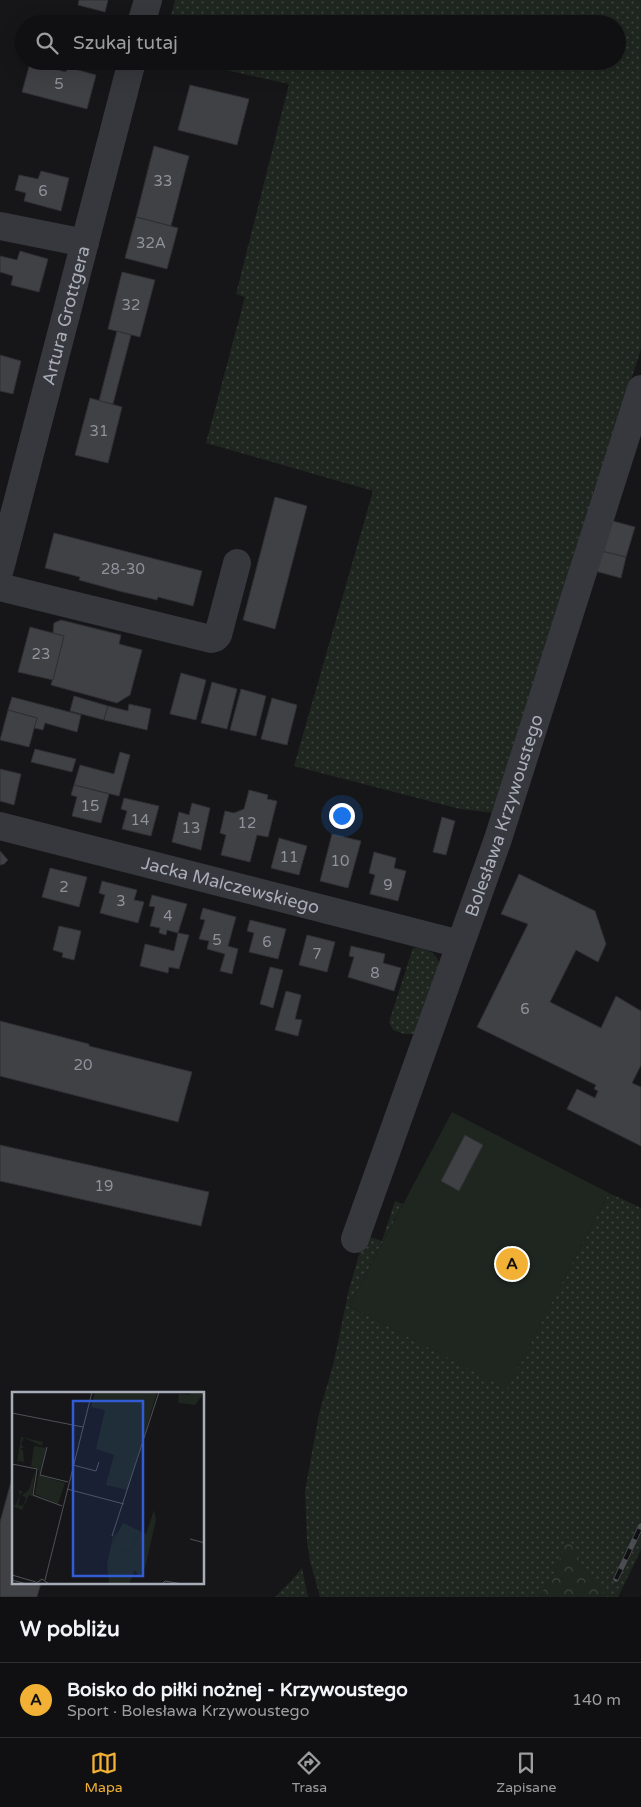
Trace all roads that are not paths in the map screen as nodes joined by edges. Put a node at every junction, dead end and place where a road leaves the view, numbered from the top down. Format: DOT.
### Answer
graph roads {
  1 [pos="148,0"];
  2 [pos="144,15"];
  3 [pos="130,70"];
  4 [pos="0,226"];
  5 [pos="85,243"];
  6 [pos="641,388"];
  7 [pos="237,563"];
  8 [pos="0,569"];
  9 [pos="0,587"];
  10 [pos="0,826"];
  11 [pos="460,944"];
  12 [pos="355,1239"];
  1 -- 2 [label="street"];
  3 -- 5 [label="street, Artura Grottgera"];
  4 -- 5 [label="street"];
  5 -- 8 [label="street, Artura Grottgera"];
  6 -- 11 [label="street, Bolesława Krzywoustego"];
  7 -- 9 [label="street"];
  10 -- 11 [label="street, Jacka Malczewskiego"];
  11 -- 12 [label="street, Bolesława Krzywoustego"];
}
